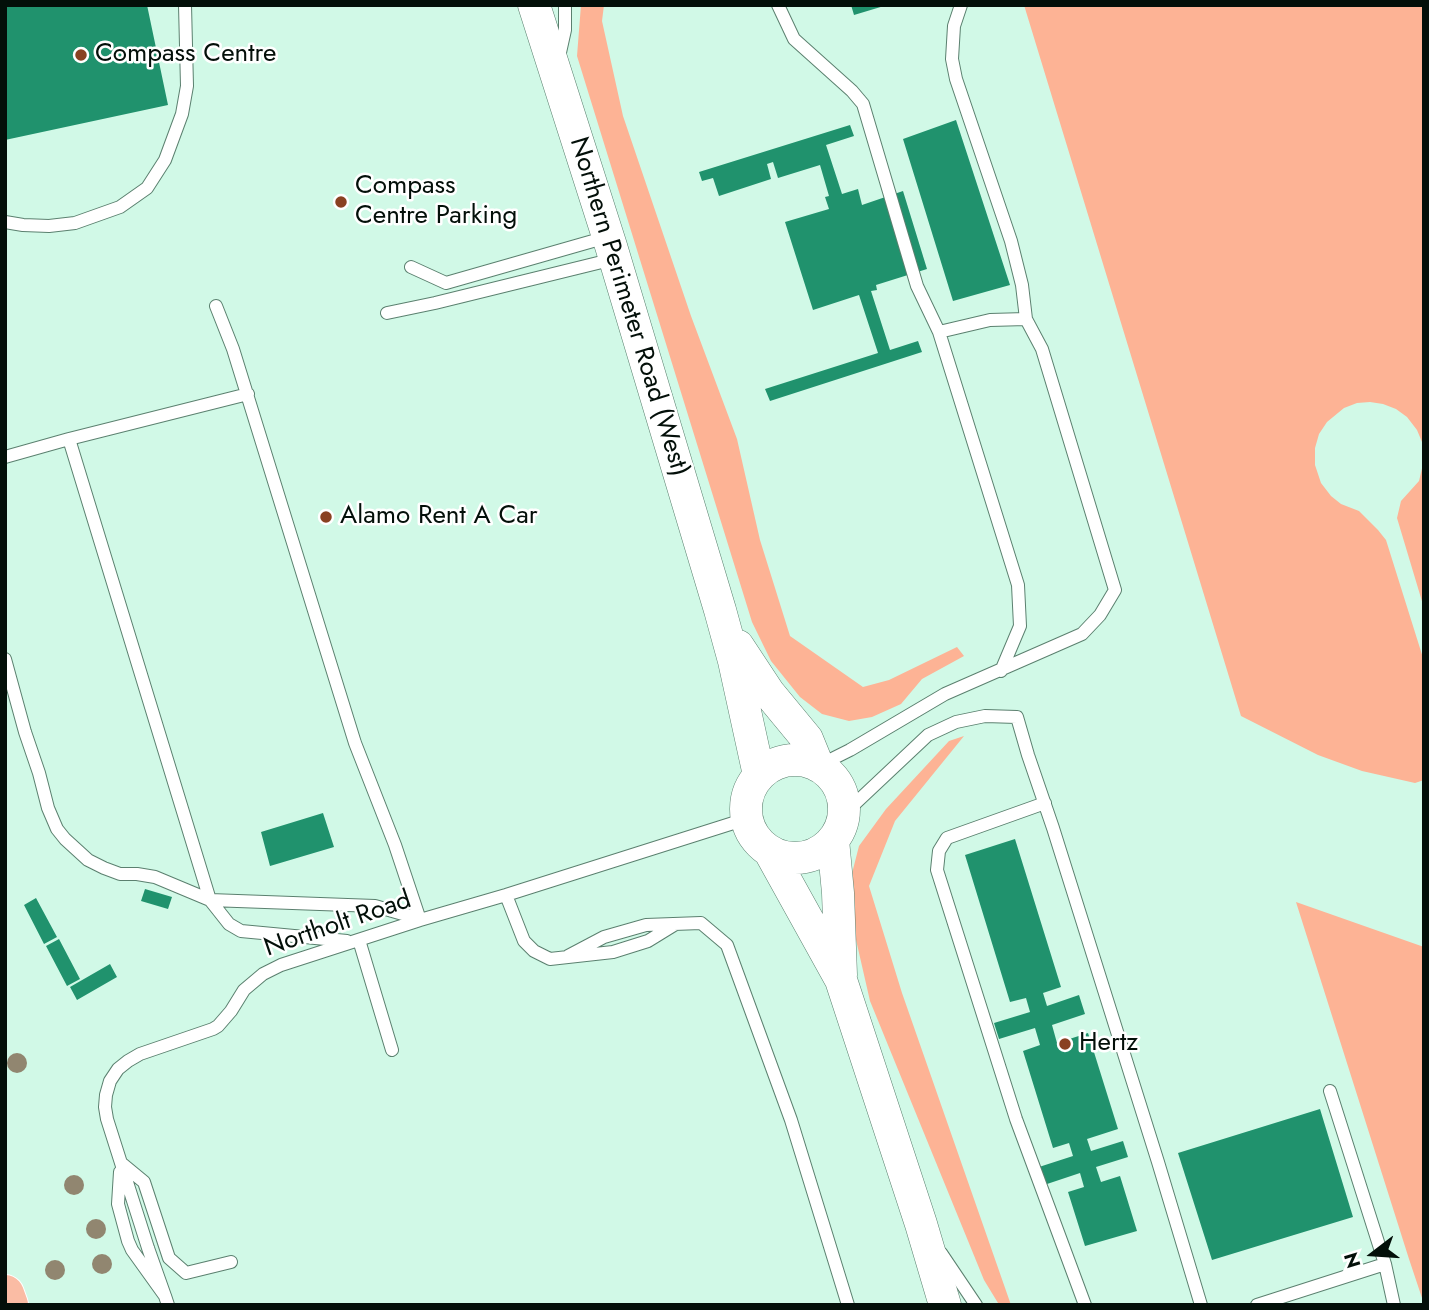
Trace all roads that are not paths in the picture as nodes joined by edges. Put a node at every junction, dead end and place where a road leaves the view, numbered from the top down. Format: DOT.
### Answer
graph roads {
  1 [pos="185,5"];
  2 [pos="534,5"];
  3 [pos="565,5"];
  4 [pos="778,5"];
  5 [pos="961,5"];
  6 [pos="556,76"];
  7 [pos="5,222"];
  8 [pos="611,248"];
  9 [pos="411,267"];
  10 [pos="216,306"];
  11 [pos="387,313"];
  12 [pos="1026,319"];
  13 [pos="939,332"];
  14 [pos="247,394"];
  15 [pos="69,439"];
  16 [pos="5,457"];
  17 [pos="720,610"];
  18 [pos="5,659"];
  19 [pos="1001,671"];
  20 [pos="818,766"];
  21 [pos="759,775"];
  22 [pos="1045,803"];
  23 [pos="747,819"];
  24 [pos="838,828"];
  25 [pos="770,852"];
  26 [pos="506,895"];
  27 [pos="210,900"];
  28 [pos="420,919"];
  29 [pos="356,940"];
  30 [pos="841,980"];
  31 [pos="392,1050"];
  32 [pos="1330,1091"];
  33 [pos="120,1163"];
  34 [pos="921,1224"];
  35 [pos="231,1262"];
  36 [pos="1385,1264"];
  37 [pos="5,1294"];
  38 [pos="167,1300"];
  39 [pos="9,1305"];
  40 [pos="848,1305"];
  41 [pos="945,1305"];
  42 [pos="976,1305"];
  43 [pos="1085,1305"];
  44 [pos="1201,1305"];
  45 [pos="1257,1305"];
  46 [pos="1394,1305"];
  1 -- 7 [label="lane"];
  2 -- 6 [label="street, Northern Perimeter Road (West)"];
  3 -- 6 [label="lane"];
  4 -- 13 [label="lane"];
  5 -- 12 [label="lane"];
  6 -- 8 [label="street, Northern Perimeter Road (West)"];
  8 -- 9 [label="lane"];
  8 -- 11 [label="lane"];
  8 -- 17 [label="street, Northern Perimeter Road (West)"];
  10 -- 14 [label="lane"];
  12 -- 13 [label="lane"];
  12 -- 19 [label="lane"];
  13 -- 19 [label="lane"];
  14 -- 15 [label="lane"];
  14 -- 28 [label="lane"];
  15 -- 16 [label="lane"];
  15 -- 27 [label="lane"];
  17 -- 20 [label="street, Northern Perimeter Road (West)"];
  17 -- 21 [label="street, Northern Perimeter Road (West)"];
  18 -- 27 [label="lane"];
  19 -- 20 [label="lane"];
  20 -- 21 [label="street"];
  20 -- 24 [label="street"];
  21 -- 23 [label="street"];
  22 -- 24 [label="lane"];
  22 -- 43 [label="lane"];
  22 -- 44 [label="lane"];
  23 -- 25 [label="street"];
  23 -- 26 [label="lane, Northolt Road"];
  24 -- 25 [label="street"];
  24 -- 30 [label="street"];
  25 -- 30 [label="street"];
  26 -- 28 [label="lane, Northolt Road"];
  26 -- 40 [label="lane"];
  27 -- 28 [label="lane"];
  27 -- 29 [label="lane"];
  28 -- 29 [label="lane, Northolt Road"];
  29 -- 31 [label="lane"];
  29 -- 33 [label="lane, Northolt Road"];
  30 -- 34 [label="street"];
  32 -- 36 [label="lane"];
  33 -- 35 [label="lane"];
  33 -- 38 [label="lane, Northolt Road"];
  34 -- 41 [label="street"];
  34 -- 42 [label="lane"];
  36 -- 45 [label="lane"];
  36 -- 46 [label="lane"];
  37 -- 39 [label="highway"];
}
